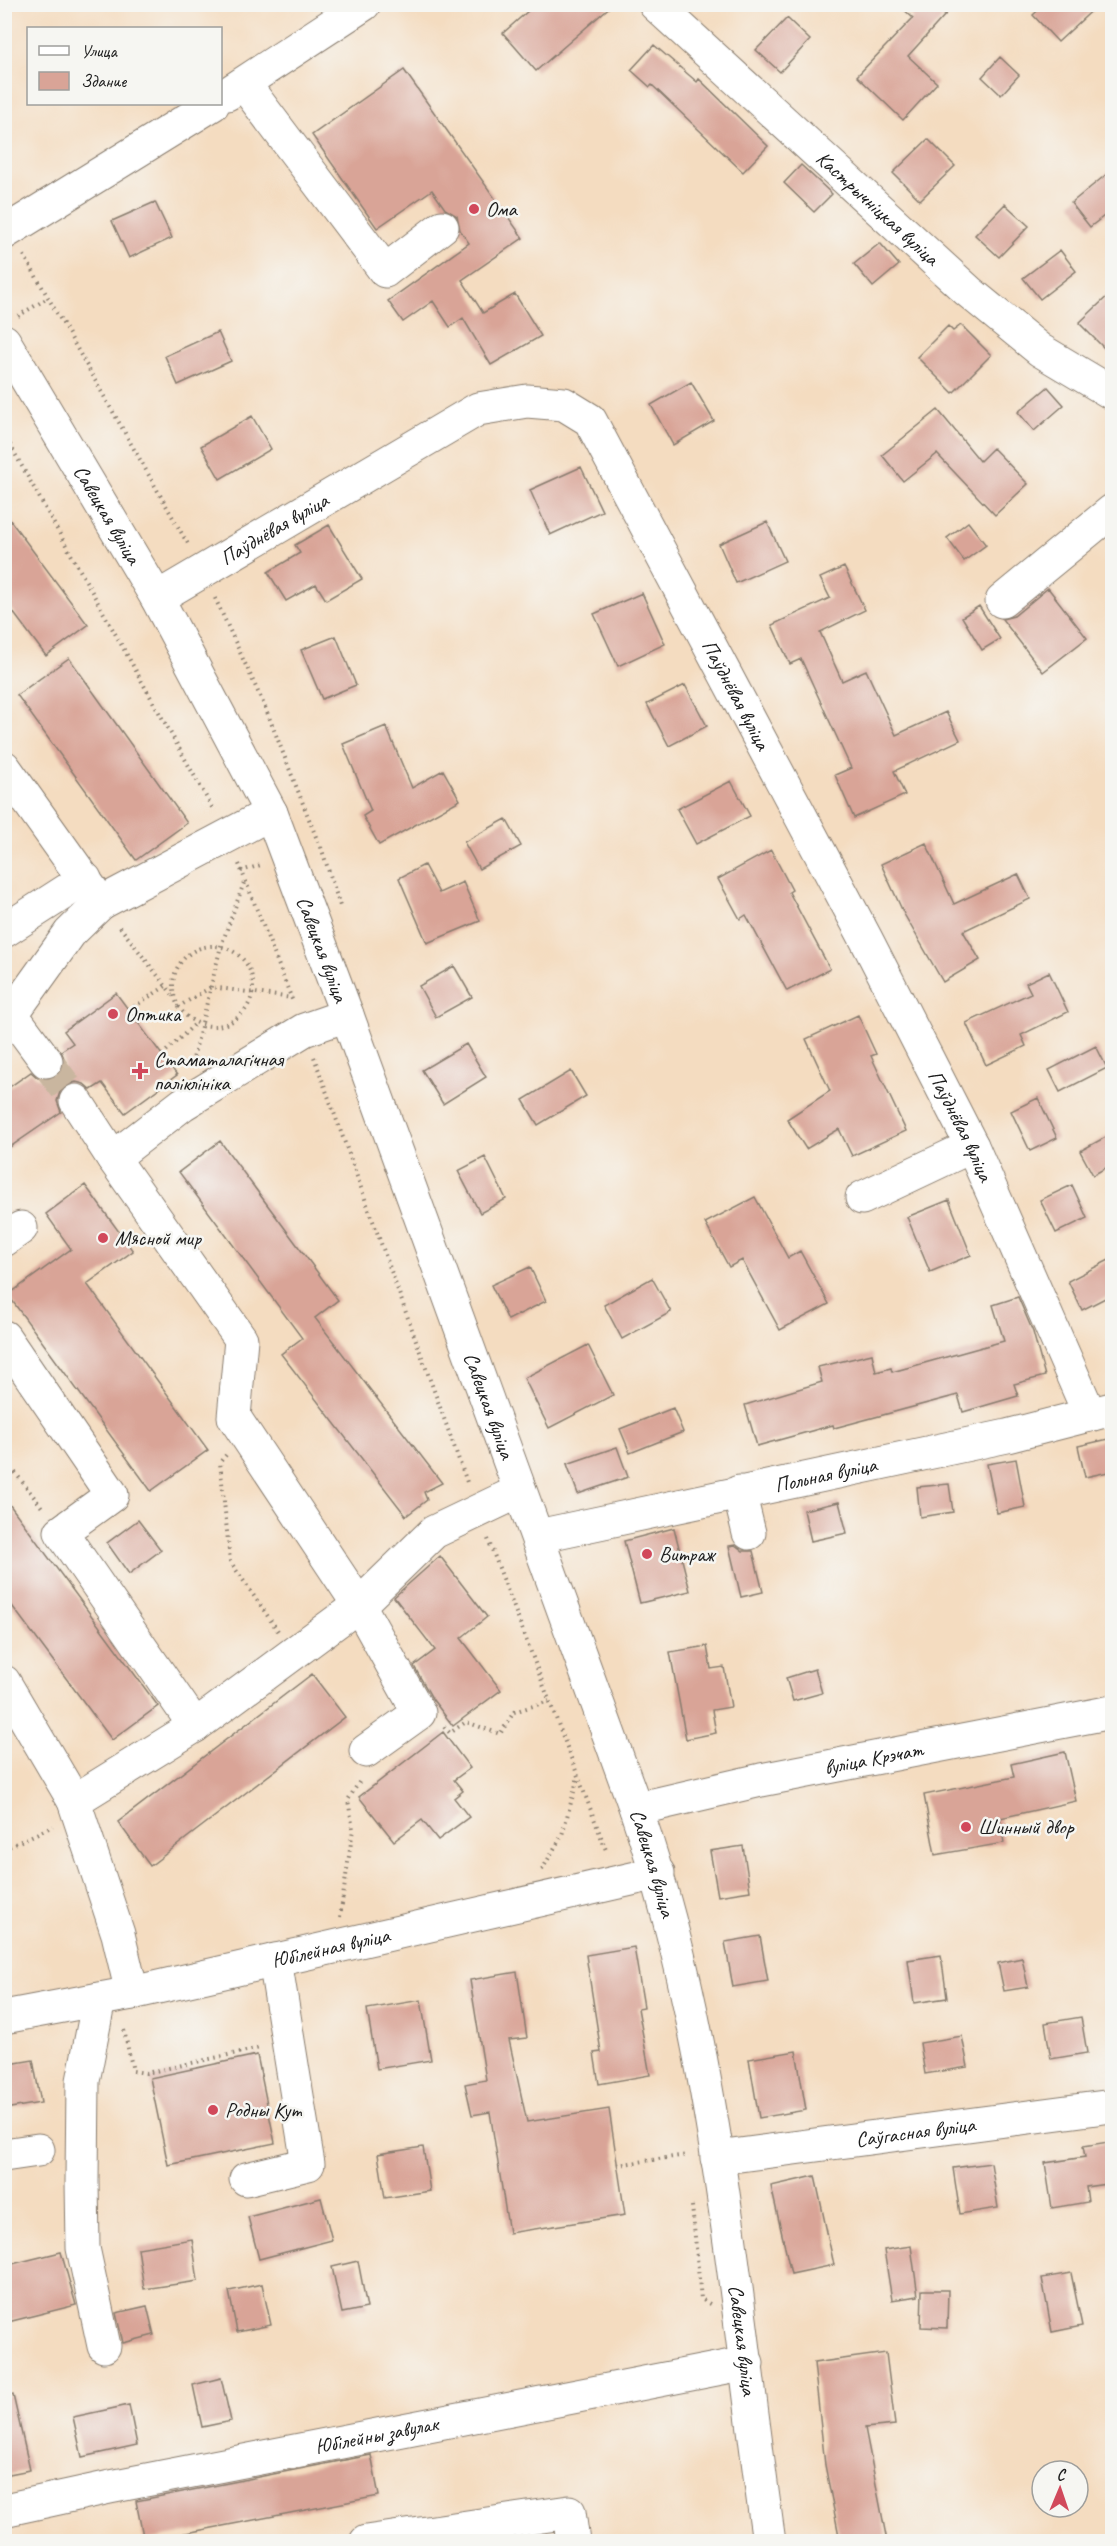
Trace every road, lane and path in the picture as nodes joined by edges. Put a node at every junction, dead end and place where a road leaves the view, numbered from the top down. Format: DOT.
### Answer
graph roads {
  1 [pos="364,4"];
  2 [pos="655,4"];
  3 [pos="232,91"];
  4 [pos="211,105"];
  5 [pos="442,227"];
  6 [pos="4,233"];
  7 [pos="48,298"];
  8 [pos="9,329"];
  9 [pos="15,382"];
  10 [pos="1113,393"];
  11 [pos="4,434"];
  12 [pos="1113,511"];
  13 [pos="157,598"];
  14 [pos="1002,601"];
  15 [pos="4,767"];
  16 [pos="271,813"];
  17 [pos="228,835"];
  18 [pos="245,880"];
  19 [pos="93,891"];
  20 [pos="4,931"];
  21 [pos="221,946"];
  22 [pos="166,986"];
  23 [pos="211,987"];
  24 [pos="253,993"];
  25 [pos="173,994"];
  26 [pos="292,998"];
  27 [pos="178,1007"];
  28 [pos="129,1010"];
  29 [pos="7,1012"];
  30 [pos="347,1015"];
  31 [pos="195,1024"];
  32 [pos="201,1027"];
  33 [pos="304,1030"];
  34 [pos="162,1055"];
  35 [pos="46,1061"];
  36 [pos="76,1101"];
  37 [pos="183,1104"];
  38 [pos="972,1146"];
  39 [pos="113,1158"];
  40 [pos="862,1198"];
  41 [pos="4,1337"];
  42 [pos="1101,1412"];
  43 [pos="234,1417"];
  44 [pos="4,1458"];
  45 [pos="520,1491"];
  46 [pos="739,1492"];
  47 [pos="478,1511"];
  48 [pos="61,1532"];
  49 [pos="749,1533"];
  50 [pos="538,1536"];
  51 [pos="359,1605"];
  52 [pos="294,1653"];
  53 [pos="4,1682"];
  54 [pos="549,1701"];
  55 [pos="1113,1712"];
  56 [pos="195,1726"];
  57 [pos="450,1733"];
  58 [pos="368,1749"];
  59 [pos="578,1777"];
  60 [pos="74,1801"];
  61 [pos="636,1809"];
  62 [pos="562,1835"];
  63 [pos="606,1850"];
  64 [pos="658,1873"];
  65 [pos="338,1924"];
  66 [pos="275,1960"];
  67 [pos="132,1993"];
  68 [pos="99,1999"];
  69 [pos="4,2017"];
  70 [pos="92,2031"];
  71 [pos="288,2042"];
  72 [pos="235,2053"];
  73 [pos="236,2060"];
  74 [pos="1113,2106"];
  75 [pos="38,2150"];
  76 [pos="4,2156"];
  77 [pos="702,2156"];
  78 [pos="617,2165"];
  79 [pos="246,2179"];
  80 [pos="104,2346"];
  81 [pos="747,2363"];
  82 [pos="4,2510"];
  83 [pos="366,2541"];
  84 [pos="573,2541"];
  85 [pos="769,2541"];
  1 -- 3 [label="street"];
  2 -- 10 [label="street, Кастрычніцкая вуліца"];
  3 -- 5 [label="street"];
  4 -- 6 [label="street"];
  7 -- 8 [label="path"];
  8 -- 9 [label="street, Савецкая вуліца"];
  9 -- 13 [label="street, Савецкая вуліца"];
  11 -- 17 [label="path"];
  12 -- 14 [label="street"];
  13 -- 16 [label="street, Савецкая вуліца"];
  13 -- 38 [label="street, Паўднёвая вуліца"];
  15 -- 19 [label="street"];
  16 -- 17 [label="street"];
  16 -- 30 [label="street, Савецкая вуліца"];
  17 -- 18 [label="path"];
  17 -- 19 [label="street"];
  18 -- 21 [label="path"];
  18 -- 26 [label="path"];
  19 -- 20 [label="street"];
  19 -- 22 [label="path"];
  19 -- 29 [label="street"];
  21 -- 23 [label="path"];
  21 -- 24 [label="path"];
  21 -- 25 [label="path"];
  22 -- 25 [label="path"];
  22 -- 28 [label="path"];
  23 -- 24 [label="path"];
  23 -- 27 [label="path"];
  23 -- 32 [label="path"];
  24 -- 26 [label="path"];
  24 -- 32 [label="path"];
  25 -- 27 [label="path"];
  26 -- 33 [label="path"];
  27 -- 31 [label="path"];
  29 -- 35 [label="street"];
  30 -- 33 [label="street"];
  30 -- 45 [label="street, Савецкая вуліца"];
  31 -- 32 [label="path"];
  31 -- 34 [label="path"];
  32 -- 37 [label="path"];
  33 -- 37 [label="street"];
  33 -- 47 [label="path"];
  36 -- 39 [label="street"];
  37 -- 39 [label="street"];
  38 -- 40 [label="street"];
  38 -- 42 [label="street, Паўднёвая вуліца"];
  39 -- 43 [label="street"];
  41 -- 48 [label="street"];
  42 -- 46 [label="street, Польная вуліца"];
  43 -- 51 [label="street"];
  43 -- 52 [label="path"];
  44 -- 48 [label="path"];
  45 -- 47 [label="street"];
  45 -- 50 [label="street, Савецкая вуліца"];
  46 -- 49 [label="street"];
  46 -- 50 [label="street, Польная вуліца"];
  47 -- 51 [label="street"];
  47 -- 54 [label="path"];
  48 -- 56 [label="street"];
  50 -- 61 [label="street, Савецкая вуліца"];
  51 -- 52 [label="street"];
  51 -- 58 [label="street"];
  52 -- 56 [label="street"];
  53 -- 60 [label="street"];
  54 -- 57 [label="path"];
  54 -- 59 [label="path"];
  55 -- 61 [label="street, вуліца Крэчат"];
  56 -- 60 [label="street"];
  58 -- 65 [label="path"];
  59 -- 62 [label="path"];
  59 -- 63 [label="path"];
  60 -- 67 [label="street"];
  61 -- 64 [label="street, Савецкая вуліца"];
  64 -- 66 [label="street, Юбілейная вуліца"];
  64 -- 77 [label="street, Савецкая вуліца"];
  66 -- 67 [label="street, Юбілейная вуліца"];
  66 -- 71 [label="street"];
  67 -- 68 [label="street, Юбілейная вуліца"];
  68 -- 69 [label="street, Юбілейная вуліца"];
  68 -- 70 [label="street"];
  70 -- 72 [label="path"];
  70 -- 80 [label="street"];
  71 -- 72 [label="path"];
  71 -- 79 [label="street"];
  72 -- 73 [label="path"];
  74 -- 77 [label="street, Саўгасная вуліца"];
  75 -- 76 [label="street"];
  77 -- 78 [label="path"];
  77 -- 81 [label="street, Савецкая вуліца"];
  81 -- 82 [label="street, Юбілейны завулак"];
  81 -- 85 [label="street, Савецкая вуліца"];
  83 -- 84 [label="street"];
}
